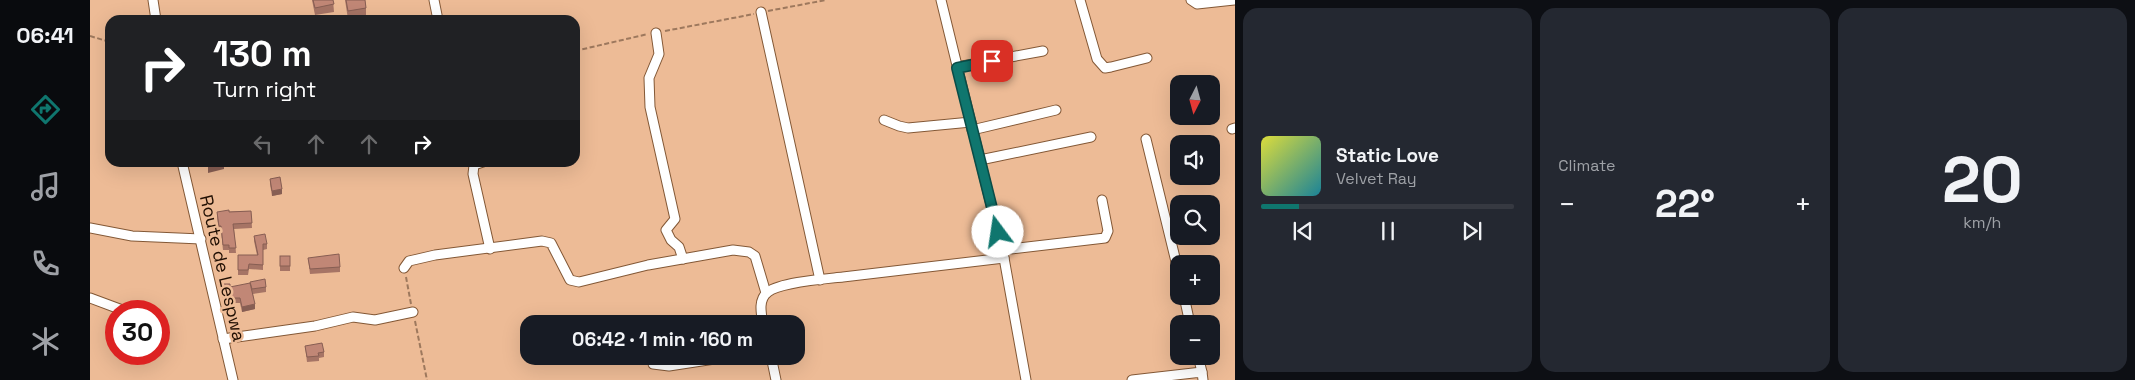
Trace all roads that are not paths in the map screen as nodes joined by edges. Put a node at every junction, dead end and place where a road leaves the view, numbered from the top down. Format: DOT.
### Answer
graph roads {
  1 [pos="153,0"];
  2 [pos="434,0"];
  3 [pos="941,0"];
  4 [pos="1080,0"];
  5 [pos="1191,0"];
  6 [pos="1234,0"];
  7 [pos="761,12"];
  8 [pos="155,15"];
  9 [pos="437,15"];
  10 [pos="656,33"];
  11 [pos="1043,51"];
  12 [pos="1147,58"];
  13 [pos="957,68"];
  14 [pos="1056,110"];
  15 [pos="884,120"];
  16 [pos="972,126"];
  17 [pos="1090,137"];
  18 [pos="1146,139"];
  19 [pos="980,160"];
  20 [pos="183,167"];
  21 [pos="474,167"];
  22 [pos="1102,200"];
  23 [pos="90,228"];
  24 [pos="201,239"];
  25 [pos="490,249"];
  26 [pos="1003,254"];
  27 [pos="1174,255"];
  28 [pos="683,259"];
  29 [pos="404,268"];
  30 [pos="820,280"];
  31 [pos="766,293"];
  32 [pos="90,298"];
  33 [pos="105,304"];
  34 [pos="413,312"];
  35 [pos="762,315"];
  36 [pos="223,339"];
  37 [pos="661,365"];
  38 [pos="676,365"];
  39 [pos="773,365"];
  40 [pos="1202,376"];
  41 [pos="233,380"];
  42 [pos="776,380"];
  43 [pos="1026,380"];
  44 [pos="1132,380"];
  1 -- 8 [label="street"];
  2 -- 9 [label="street"];
  3 -- 13 [label="street"];
  4 -- 12 [label="street"];
  5 -- 6 [label="street"];
  7 -- 30 [label="street"];
  10 -- 28 [label="street"];
  11 -- 13 [label="street"];
  13 -- 16 [label="street"];
  14 -- 16 [label="street"];
  15 -- 16 [label="street"];
  16 -- 19 [label="street"];
  17 -- 19 [label="street"];
  18 -- 27 [label="street"];
  19 -- 26 [label="street"];
  20 -- 24 [label="street, Route de Lespwa"];
  21 -- 25 [label="street"];
  22 -- 26 [label="street"];
  23 -- 24 [label="street"];
  24 -- 36 [label="street, Route de Lespwa"];
  25 -- 28 [label="street"];
  25 -- 29 [label="street"];
  26 -- 30 [label="street"];
  26 -- 43 [label="street"];
  28 -- 31 [label="street"];
  30 -- 31 [label="street"];
  31 -- 35 [label="street"];
  32 -- 33 [label="street"];
  34 -- 36 [label="street"];
  36 -- 41 [label="street, Route de Lespwa"];
  37 -- 38 [label="street"];
  39 -- 42 [label="street"];
  40 -- 44 [label="street"];
}
